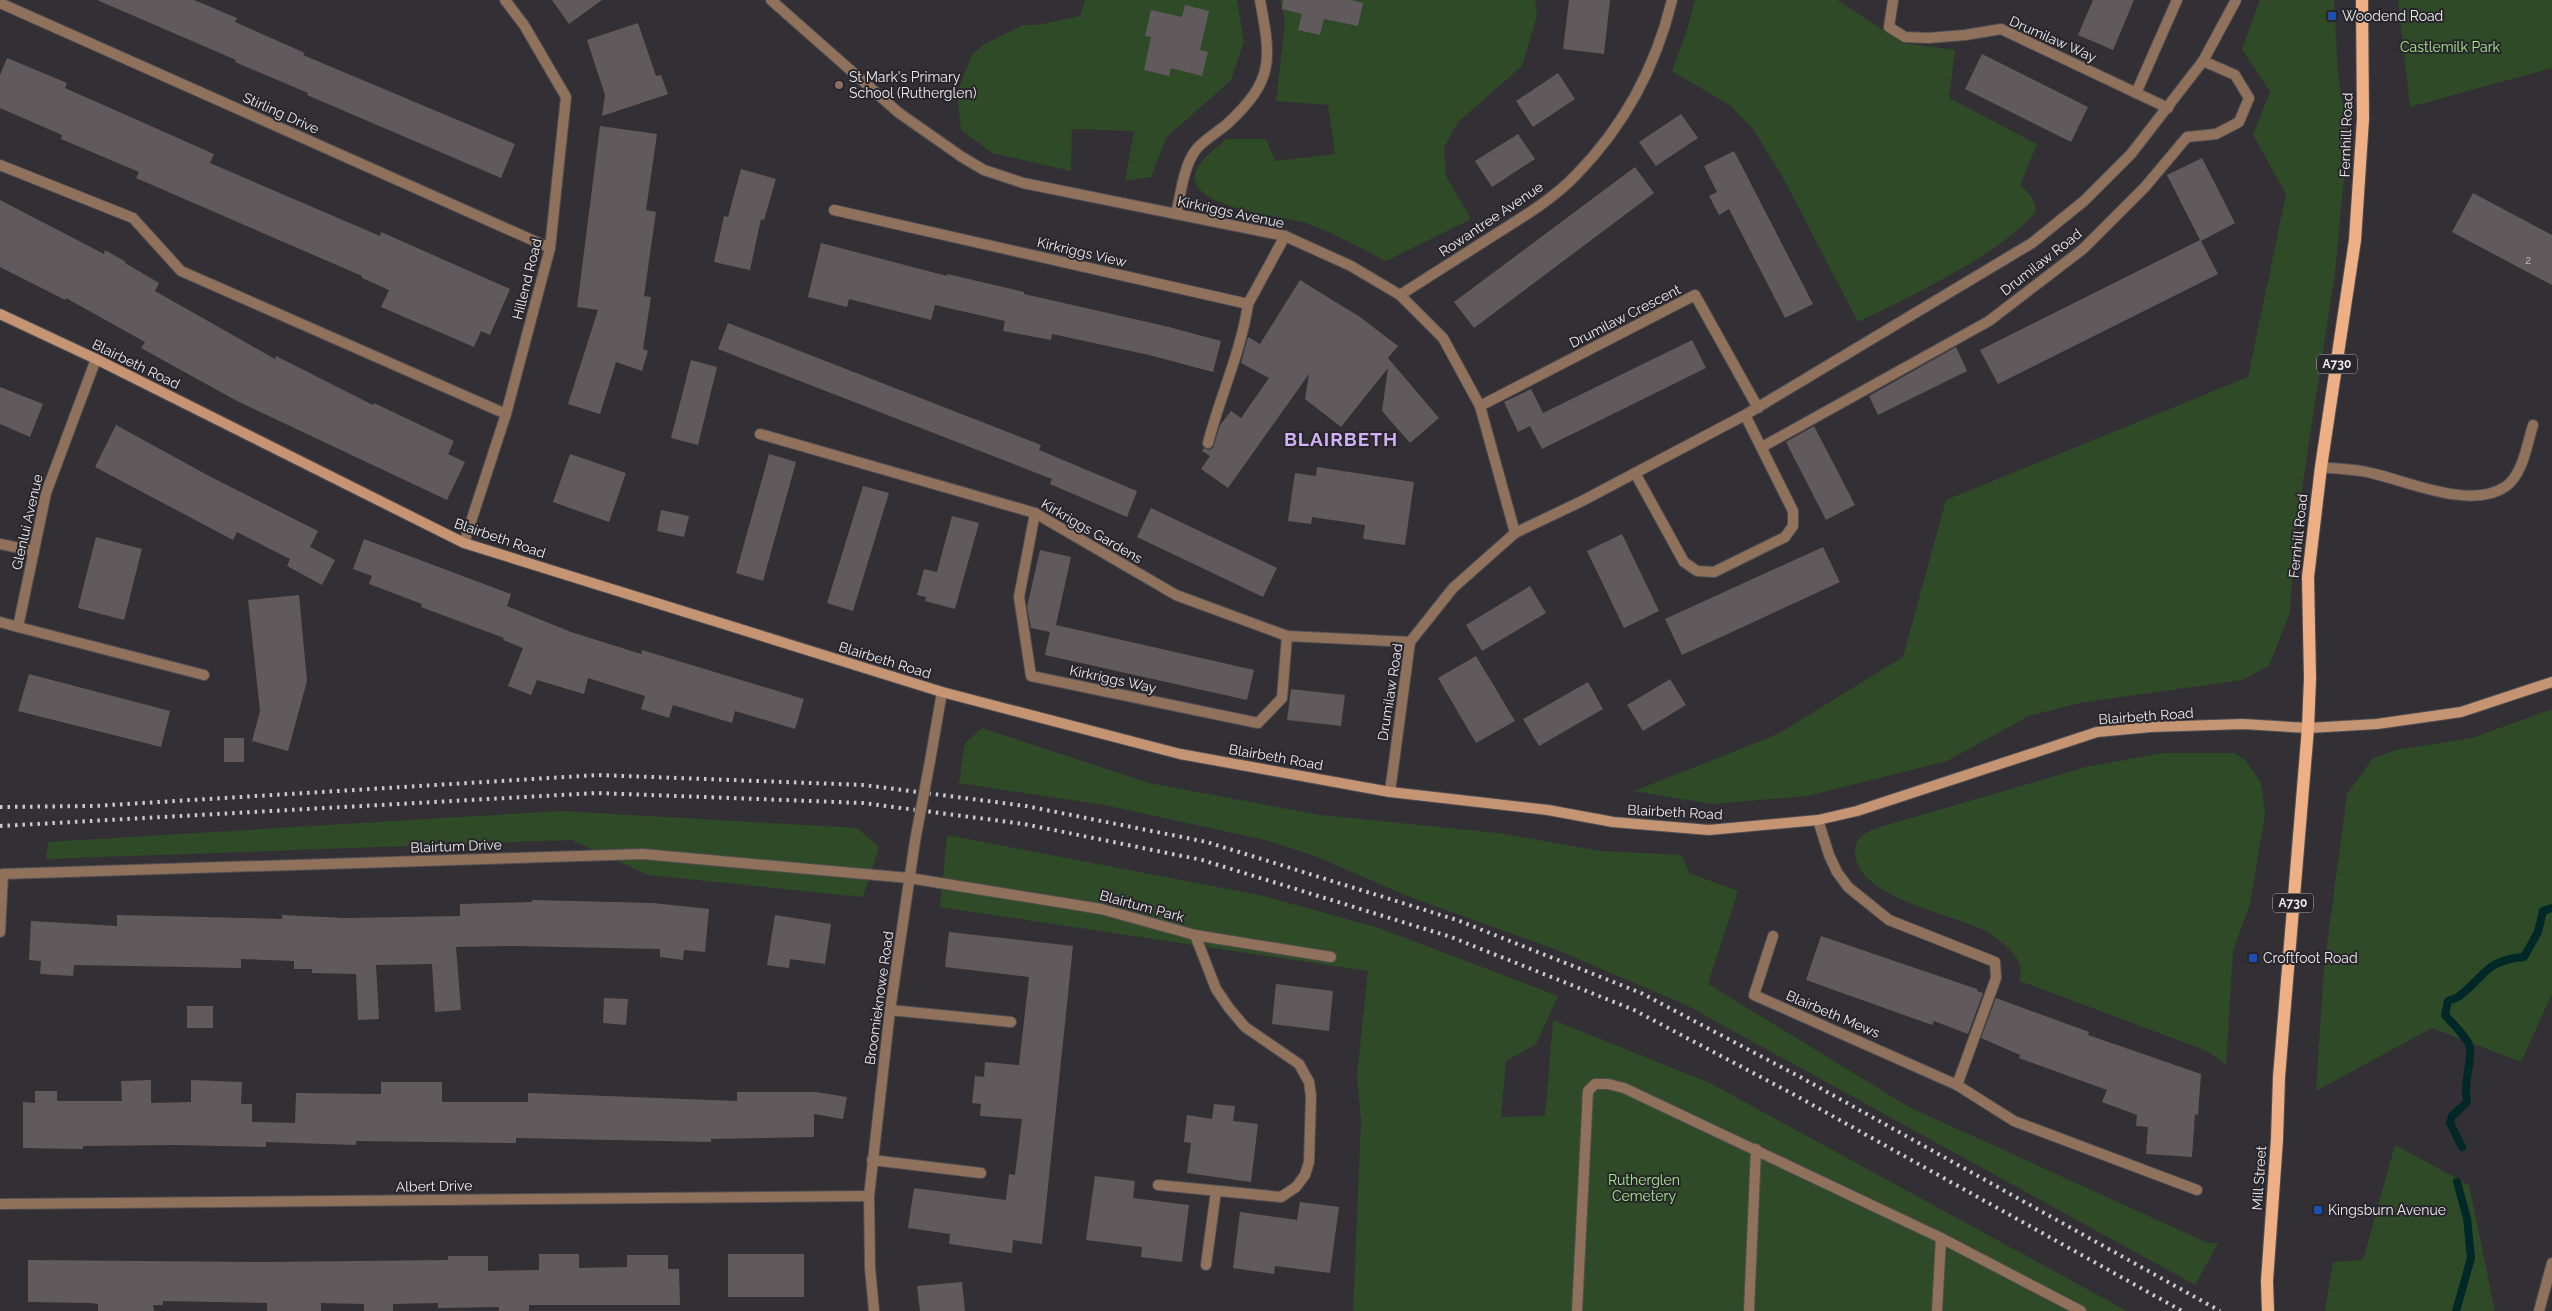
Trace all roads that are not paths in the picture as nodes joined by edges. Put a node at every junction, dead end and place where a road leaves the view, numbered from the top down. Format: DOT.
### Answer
graph roads {
  1 [pos="506,0"];
  2 [pos="771,0"];
  3 [pos="1260,0"];
  4 [pos="1672,0"];
  5 [pos="1893,0"];
  6 [pos="2177,0"];
  7 [pos="2236,0"];
  8 [pos="2362,0"];
  9 [pos="0,2"];
  10 [pos="2203,61"];
  11 [pos="2136,93"];
  12 [pos="2168,108"];
  13 [pos="0,165"];
  14 [pos="834,210"];
  15 [pos="1176,214"];
  16 [pos="1285,236"];
  17 [pos="550,248"];
  18 [pos="1400,295"];
  19 [pos="1248,304"];
  20 [pos="0,314"];
  21 [pos="96,359"];
  22 [pos="1480,406"];
  23 [pos="1758,408"];
  24 [pos="506,414"];
  25 [pos="1745,415"];
  26 [pos="2533,425"];
  27 [pos="760,434"];
  28 [pos="1208,443"];
  29 [pos="1762,447"];
  30 [pos="2321,467"];
  31 [pos="1635,474"];
  32 [pos="1035,513"];
  33 [pos="1515,533"];
  34 [pos="464,543"];
  35 [pos="0,544"];
  36 [pos="34,551"];
  37 [pos="0,622"];
  38 [pos="18,627"];
  39 [pos="1287,636"];
  40 [pos="1410,642"];
  41 [pos="204,675"];
  42 [pos="2552,682"];
  43 [pos="942,692"];
  44 [pos="2308,728"];
  45 [pos="1390,792"];
  46 [pos="1818,820"];
  47 [pos="909,878"];
  48 [pos="0,932"];
  49 [pos="1195,935"];
  50 [pos="1773,936"];
  51 [pos="1331,957"];
  52 [pos="890,1010"];
  53 [pos="1011,1022"];
  54 [pos="2279,1077"];
  55 [pos="1957,1085"];
  56 [pos="1756,1149"];
  57 [pos="872,1160"];
  58 [pos="981,1173"];
  59 [pos="1158,1185"];
  60 [pos="2198,1190"];
  61 [pos="1216,1191"];
  62 [pos="868,1196"];
  63 [pos="0,1204"];
  64 [pos="1941,1238"];
  65 [pos="2552,1263"];
  66 [pos="1206,1265"];
  67 [pos="2267,1281"];
  68 [pos="874,1311"];
  69 [pos="1577,1311"];
  70 [pos="1748,1311"];
  71 [pos="1937,1311"];
  72 [pos="2081,1311"];
  73 [pos="2261,1311"];
  74 [pos="2268,1311"];
  75 [pos="2539,1311"];
  1 -- 17 [label="street, Hillend Road"];
  2 -- 15 [label="street, Kirkriggs Avenue"];
  3 -- 15 [label="street"];
  4 -- 18 [label="street, Rowantree Avenue"];
  5 -- 11 [label="street, Drumilaw Way"];
  6 -- 11 [label="street"];
  7 -- 10 [label="street, Drumilaw Road"];
  8 -- 30 [label="main road, Fernhill Road / A730"];
  9 -- 17 [label="street, Stirling Drive"];
  10 -- 12 [label="street, Drumilaw Road"];
  10 -- 29 [label="street, Drumilaw Road"];
  11 -- 12 [label="street, Drumilaw Way"];
  12 -- 23 [label="street, Drumilaw Road"];
  13 -- 24 [label="street"];
  14 -- 19 [label="street, Kirkriggs View"];
  15 -- 16 [label="street, Kirkriggs Avenue"];
  16 -- 18 [label="street, Kirkriggs Avenue"];
  16 -- 19 [label="street"];
  17 -- 24 [label="street, Hillend Road"];
  18 -- 22 [label="street, Kirkriggs Avenue"];
  19 -- 28 [label="street"];
  20 -- 21 [label="main road, Blairbeth Road"];
  21 -- 34 [label="main road, Blairbeth Road"];
  21 -- 36 [label="street, Glenlui Avenue"];
  22 -- 23 [label="street, Drumilaw Crescent"];
  22 -- 33 [label="street, Kirkriggs Avenue"];
  23 -- 25 [label="street, Drumilaw Road"];
  24 -- 34 [label="street, Hillend Road"];
  25 -- 29 [label="street"];
  25 -- 31 [label="street, Drumilaw Road"];
  26 -- 30 [label="street"];
  27 -- 32 [label="street, Kirkriggs Gardens"];
  29 -- 31 [label="street"];
  30 -- 44 [label="main road, Fernhill Road / A730"];
  31 -- 33 [label="street, Drumilaw Road"];
  32 -- 39 [label="street, Kirkriggs Gardens"];
  32 -- 39 [label="street, Kirkriggs Way"];
  33 -- 40 [label="street, Drumilaw Road"];
  34 -- 43 [label="main road, Blairbeth Road"];
  35 -- 36 [label="street"];
  36 -- 38 [label="street, Glenlui Avenue"];
  37 -- 38 [label="street"];
  38 -- 41 [label="street"];
  39 -- 40 [label="street, Kirkriggs Gardens"];
  40 -- 45 [label="street, Drumilaw Road"];
  42 -- 44 [label="main road"];
  43 -- 45 [label="main road, Blairbeth Road"];
  43 -- 47 [label="street, Broomieknowe Road, bridge"];
  44 -- 46 [label="main road, Blairbeth Road"];
  44 -- 54 [label="main road, Fernhill Road / A730"];
  45 -- 46 [label="main road, Blairbeth Road"];
  46 -- 55 [label="street"];
  47 -- 48 [label="street, Blairtum Drive"];
  47 -- 49 [label="street, Blairtum Park"];
  47 -- 52 [label="street, Broomieknowe Road"];
  49 -- 51 [label="street"];
  49 -- 61 [label="street, Blairtum Park"];
  50 -- 55 [label="street, Blairbeth Mews"];
  52 -- 53 [label="street"];
  52 -- 57 [label="street, Broomieknowe Road"];
  54 -- 67 [label="main road, Mill Street / A730"];
  55 -- 60 [label="street, Blairbeth Mews"];
  56 -- 64 [label="street"];
  56 -- 69 [label="street"];
  56 -- 70 [label="street"];
  57 -- 58 [label="street"];
  57 -- 62 [label="street, Broomieknowe Road"];
  59 -- 61 [label="street, Blairtum Park"];
  61 -- 66 [label="street"];
  62 -- 63 [label="street, Albert Drive"];
  62 -- 68 [label="street, Broomieknowe Road"];
  64 -- 71 [label="street"];
  64 -- 72 [label="street"];
  65 -- 75 [label="street"];
  67 -- 73 [label="main road, Mill Street / A730"];
  67 -- 74 [label="main road, Mill Street / A730"];
}
